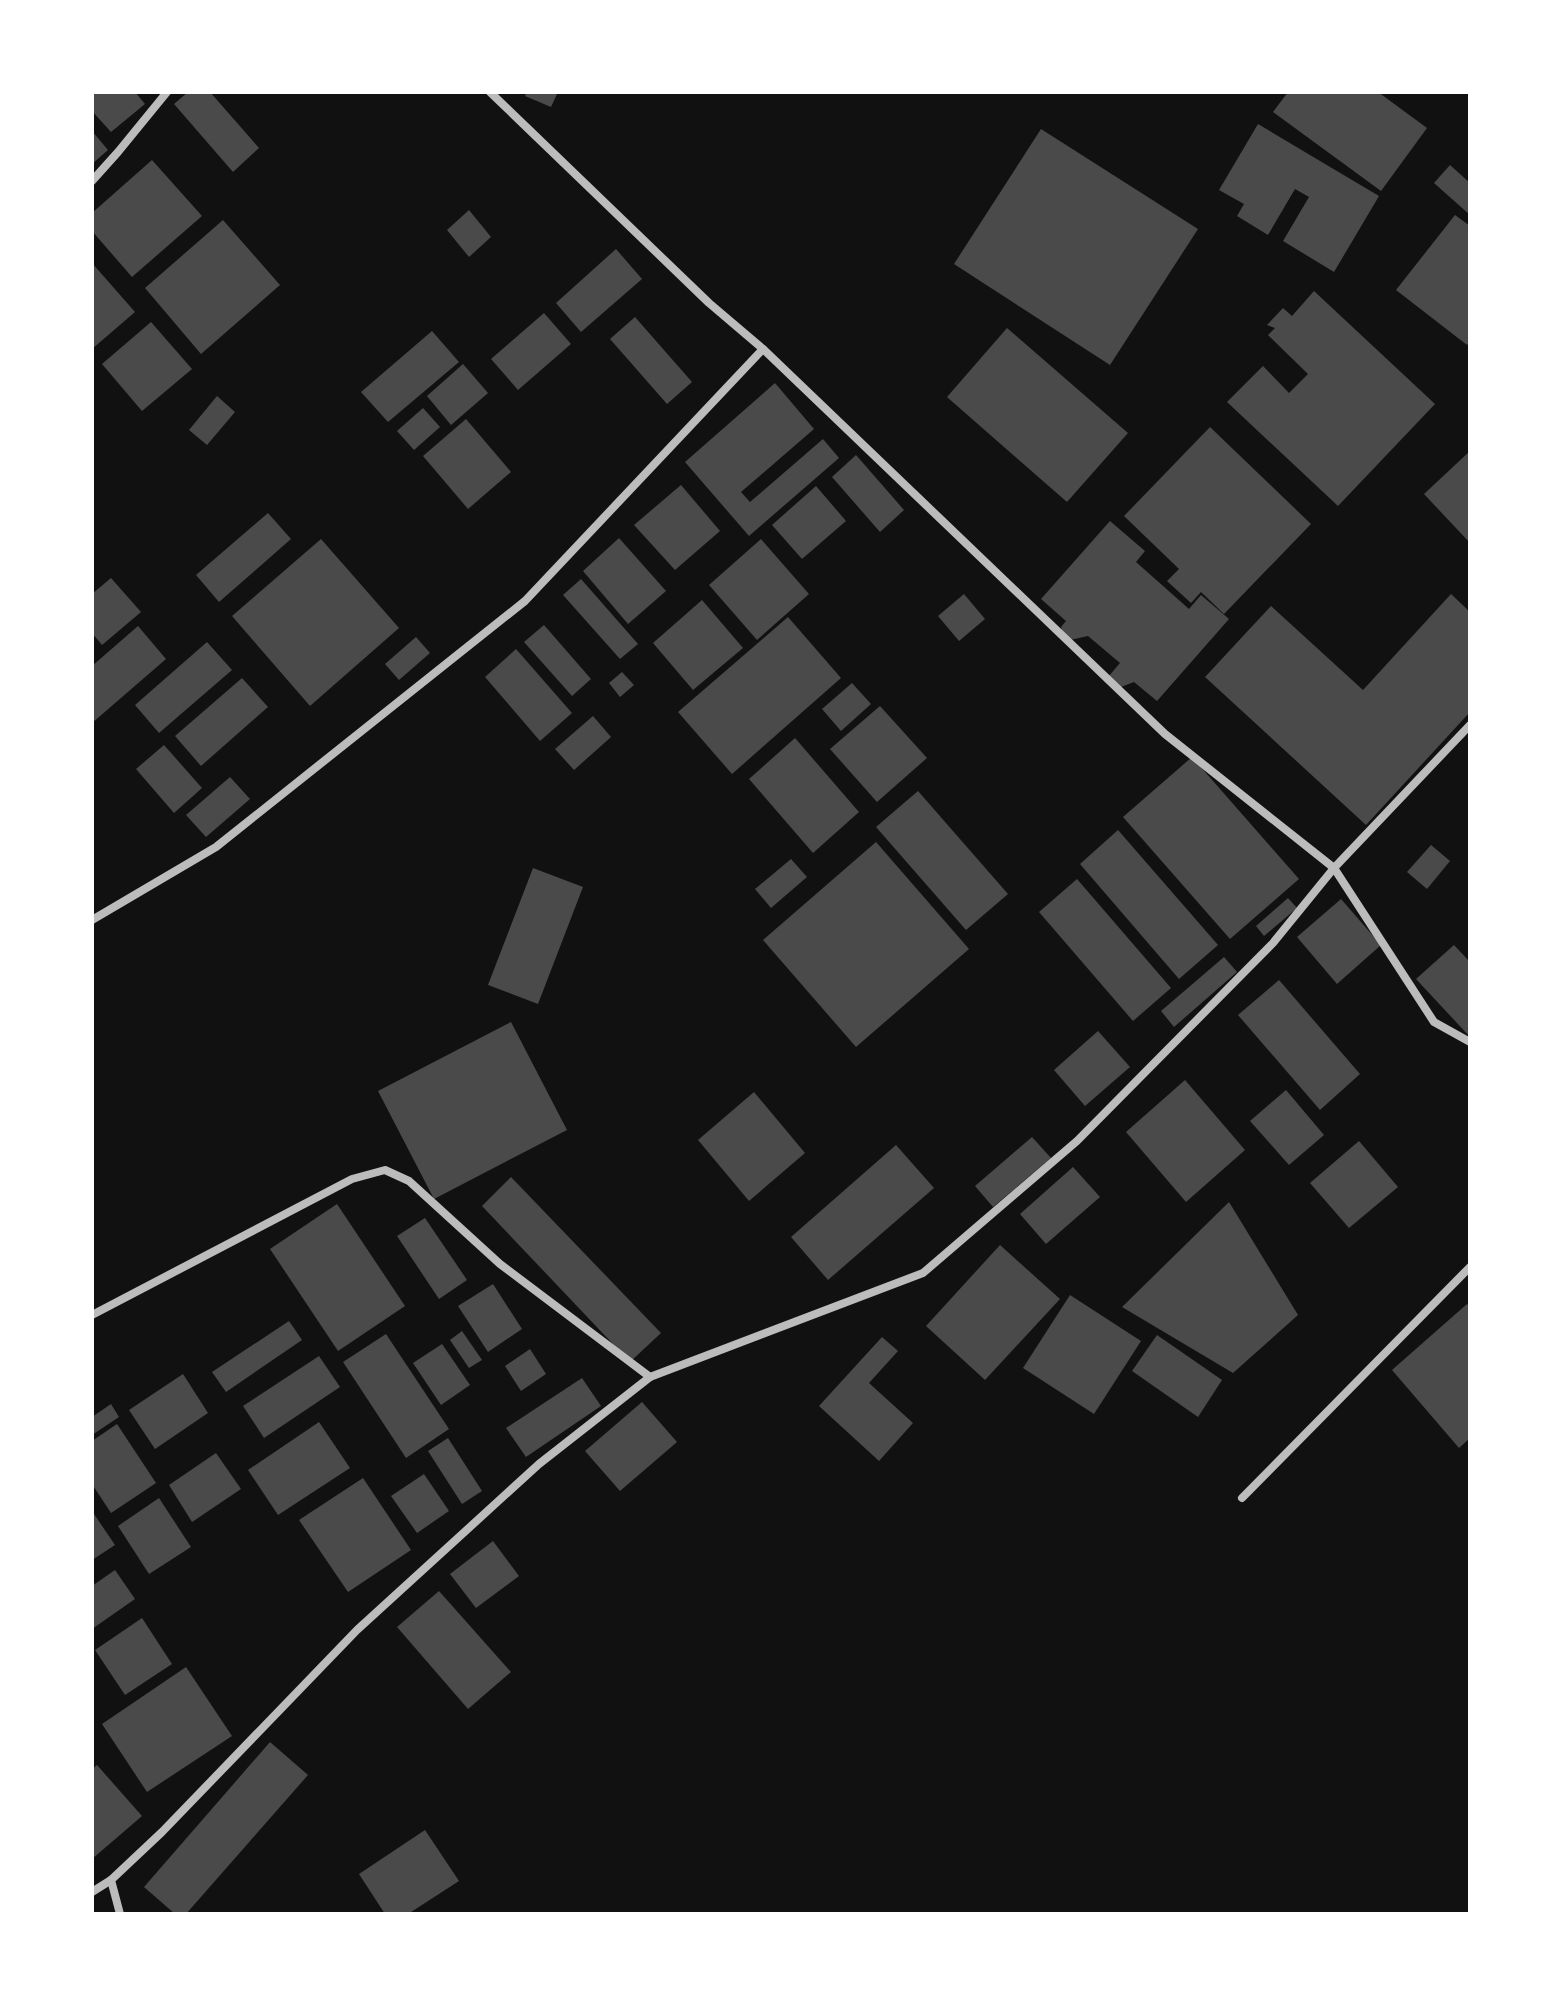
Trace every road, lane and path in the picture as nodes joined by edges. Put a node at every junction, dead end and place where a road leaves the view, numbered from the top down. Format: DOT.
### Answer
graph roads {
  1 [pos="167,92"];
  2 [pos="490,92"];
  3 [pos="92,181"];
  4 [pos="763,349"];
  5 [pos="1470,725"];
  6 [pos="1334,868"];
  7 [pos="92,920"];
  8 [pos="1470,1042"];
  9 [pos="1470,1267"];
  10 [pos="92,1315"];
  11 [pos="650,1377"];
  12 [pos="1242,1498"];
  13 [pos="111,1880"];
  14 [pos="92,1892"];
  15 [pos="120,1914"];
  1 -- 3 [label="street"];
  2 -- 4 [label="street"];
  4 -- 6 [label="street"];
  4 -- 7 [label="street"];
  5 -- 6 [label="street"];
  6 -- 8 [label="street"];
  6 -- 11 [label="street"];
  9 -- 12 [label="street"];
  10 -- 11 [label="street"];
  11 -- 13 [label="street"];
  13 -- 14 [label="street"];
  13 -- 15 [label="street"];
}
